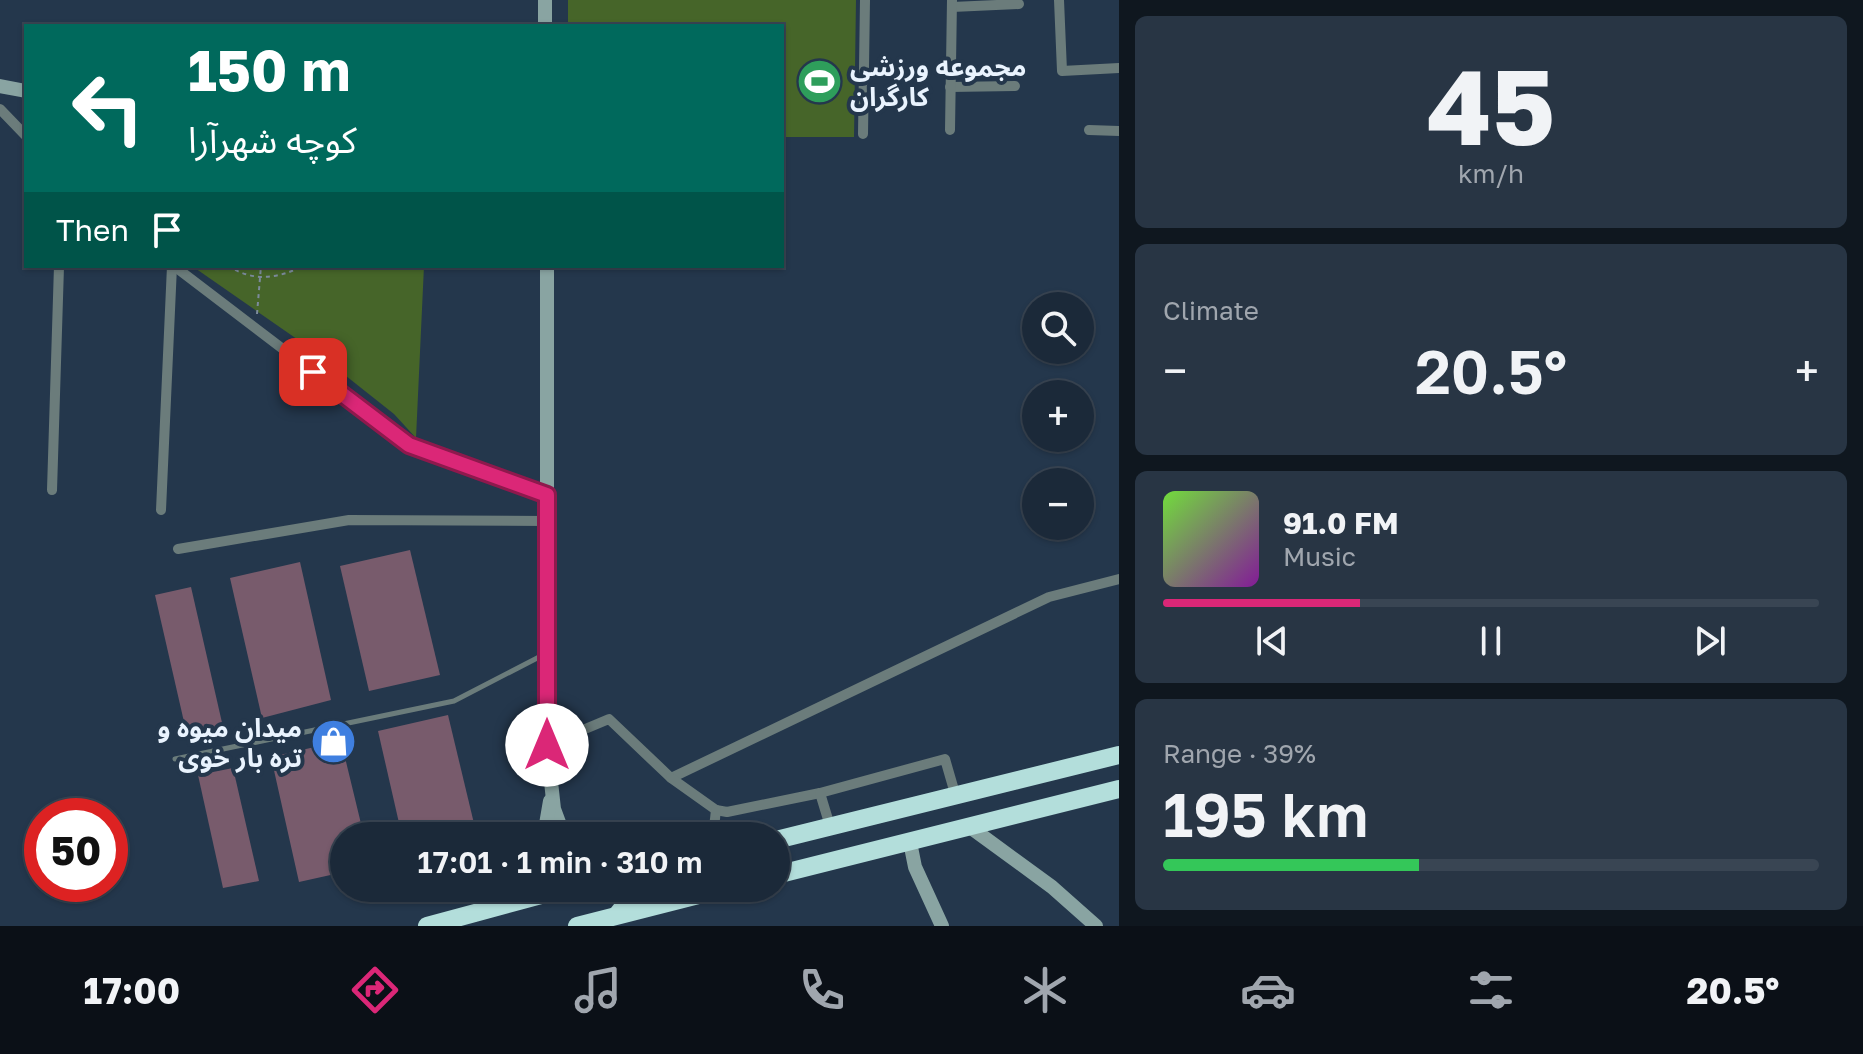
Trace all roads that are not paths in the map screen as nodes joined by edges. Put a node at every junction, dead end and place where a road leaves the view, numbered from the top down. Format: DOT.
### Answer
graph roads {
  1 [pos="545,0"];
  2 [pos="865,0"];
  3 [pos="1059,0"];
  4 [pos="952,4"];
  5 [pos="1019,4"];
  6 [pos="545,24"];
  7 [pos="1119,68"];
  8 [pos="0,86"];
  9 [pos="1015,86"];
  10 [pos="950,87"];
  11 [pos="24,91"];
  12 [pos="0,109"];
  13 [pos="950,130"];
  14 [pos="1089,130"];
  15 [pos="1119,131"];
  16 [pos="24,134"];
  17 [pos="863,134"];
  18 [pos="59,268"];
  19 [pos="173,268"];
  20 [pos="176,268"];
  21 [pos="547,268"];
  22 [pos="52,490"];
  23 [pos="547,495"];
  24 [pos="161,510"];
  25 [pos="547,521"];
  26 [pos="178,549"];
  27 [pos="1119,579"];
  28 [pos="547,653"];
  29 [pos="547,745"];
  30 [pos="1119,755"];
  31 [pos="175,759"];
  32 [pos="671,778"];
  33 [pos="1119,789"];
  34 [pos="552,793"];
  35 [pos="820,793"];
  36 [pos="956,797"];
  37 [pos="716,810"];
  38 [pos="547,822"];
  39 [pos="560,822"];
  40 [pos="715,822"];
  41 [pos="830,826"];
  42 [pos="970,827"];
  43 [pos="790,836"];
  44 [pos="910,842"];
  45 [pos="790,872"];
  46 [pos="506,902"];
  47 [pos="627,902"];
  48 [pos="669,902"];
  49 [pos="495,907"];
  50 [pos="617,915"];
  51 [pos="427,926"];
  52 [pos="476,926"];
  53 [pos="577,926"];
  54 [pos="942,926"];
  55 [pos="1096,926"];
  1 -- 6 [label="main road"];
  2 -- 17 [label="street"];
  3 -- 7 [label="street"];
  4 -- 5 [label="street"];
  4 -- 10 [label="street"];
  8 -- 11 [label="main road"];
  9 -- 10 [label="street"];
  10 -- 13 [label="street"];
  12 -- 16 [label="street"];
  14 -- 15 [label="street"];
  18 -- 22 [label="street"];
  19 -- 24 [label="street"];
  20 -- 23 [label="street"];
  21 -- 23 [label="main road"];
  23 -- 25 [label="main road"];
  25 -- 26 [label="street"];
  25 -- 28 [label="main road"];
  27 -- 32 [label="street"];
  28 -- 29 [label="main road"];
  28 -- 31 [label="lane"];
  29 -- 32 [label="street"];
  29 -- 34 [label="main road"];
  30 -- 36 [label="highway"];
  32 -- 37 [label="street"];
  33 -- 42 [label="highway"];
  34 -- 38 [label="main road"];
  34 -- 39 [label="main road"];
  35 -- 36 [label="street"];
  35 -- 37 [label="street"];
  35 -- 41 [label="street"];
  36 -- 41 [label="highway"];
  37 -- 40 [label="street"];
  41 -- 43 [label="highway"];
  42 -- 44 [label="highway"];
  42 -- 55 [label="main road"];
  44 -- 45 [label="highway"];
  44 -- 54 [label="main road"];
  46 -- 49 [label="highway"];
  47 -- 50 [label="highway"];
  48 -- 50 [label="highway"];
  49 -- 51 [label="highway"];
  49 -- 52 [label="highway"];
  50 -- 53 [label="highway"];
}
